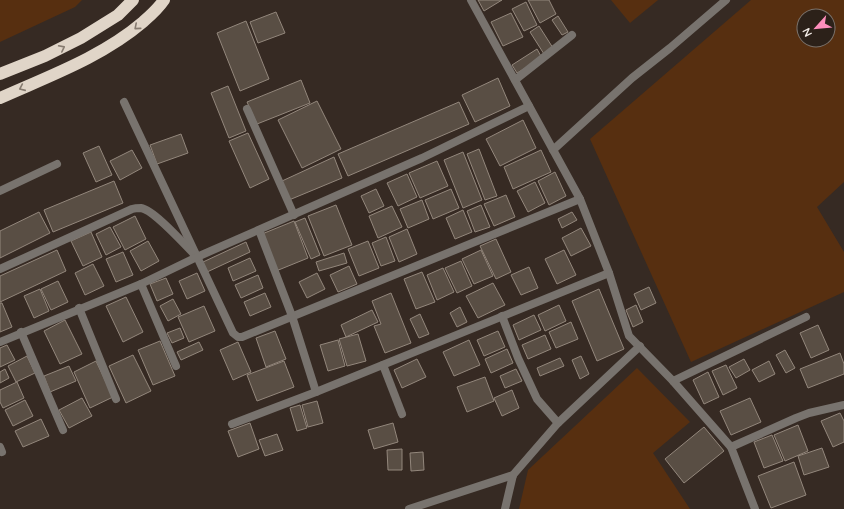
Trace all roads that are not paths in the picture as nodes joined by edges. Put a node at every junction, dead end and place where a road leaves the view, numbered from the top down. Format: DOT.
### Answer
graph roads {
  1 [pos="133,0"];
  2 [pos="164,0"];
  3 [pos="471,0"];
  4 [pos="726,0"];
  5 [pos="572,35"];
  6 [pos="0,74"];
  7 [pos="515,80"];
  8 [pos="0,98"];
  9 [pos="124,102"];
  10 [pos="529,106"];
  11 [pos="247,109"];
  12 [pos="553,150"];
  13 [pos="57,164"];
  14 [pos="0,191"];
  15 [pos="580,199"];
  16 [pos="294,215"];
  17 [pos="258,230"];
  18 [pos="198,257"];
  19 [pos="0,269"];
  20 [pos="609,273"];
  21 [pos="141,284"];
  22 [pos="79,308"];
  23 [pos="292,316"];
  24 [pos="502,316"];
  25 [pos="806,317"];
  26 [pos="20,332"];
  27 [pos="0,342"];
  28 [pos="640,346"];
  29 [pos="383,365"];
  30 [pos="176,366"];
  31 [pos="673,381"];
  32 [pos="316,392"];
  33 [pos="116,399"];
  34 [pos="844,405"];
  35 [pos="402,414"];
  36 [pos="558,423"];
  37 [pos="232,424"];
  38 [pos="63,430"];
  39 [pos="731,447"];
  40 [pos="513,475"];
  41 [pos="409,509"];
  42 [pos="505,509"];
  43 [pos="755,509"];
  6 -- 1 [label="highway, one-way"];
  2 -- 8 [label="highway, one-way"];
  3 -- 7 [label="street"];
  4 -- 12 [label="street"];
  5 -- 7 [label="street"];
  7 -- 10 [label="street"];
  9 -- 18 [label="street"];
  10 -- 12 [label="street"];
  10 -- 16 [label="street"];
  11 -- 16 [label="street"];
  12 -- 15 [label="street"];
  13 -- 14 [label="street"];
  15 -- 20 [label="street"];
  15 -- 23 [label="street"];
  16 -- 17 [label="street"];
  17 -- 18 [label="street"];
  17 -- 23 [label="street"];
  18 -- 19 [label="street"];
  18 -- 21 [label="street"];
  18 -- 23 [label="street"];
  20 -- 24 [label="street"];
  20 -- 28 [label="street"];
  21 -- 22 [label="street"];
  21 -- 30 [label="street"];
  22 -- 26 [label="street"];
  22 -- 33 [label="street"];
  23 -- 32 [label="street"];
  24 -- 29 [label="street"];
  24 -- 36 [label="street"];
  25 -- 31 [label="street"];
  26 -- 27 [label="street"];
  26 -- 38 [label="street"];
  28 -- 31 [label="street"];
  28 -- 36 [label="street"];
  29 -- 32 [label="street"];
  29 -- 35 [label="street"];
  31 -- 39 [label="street"];
  32 -- 37 [label="street"];
  34 -- 39 [label="street"];
  36 -- 40 [label="street"];
  39 -- 43 [label="street"];
  40 -- 41 [label="street"];
  40 -- 42 [label="street"];
}
